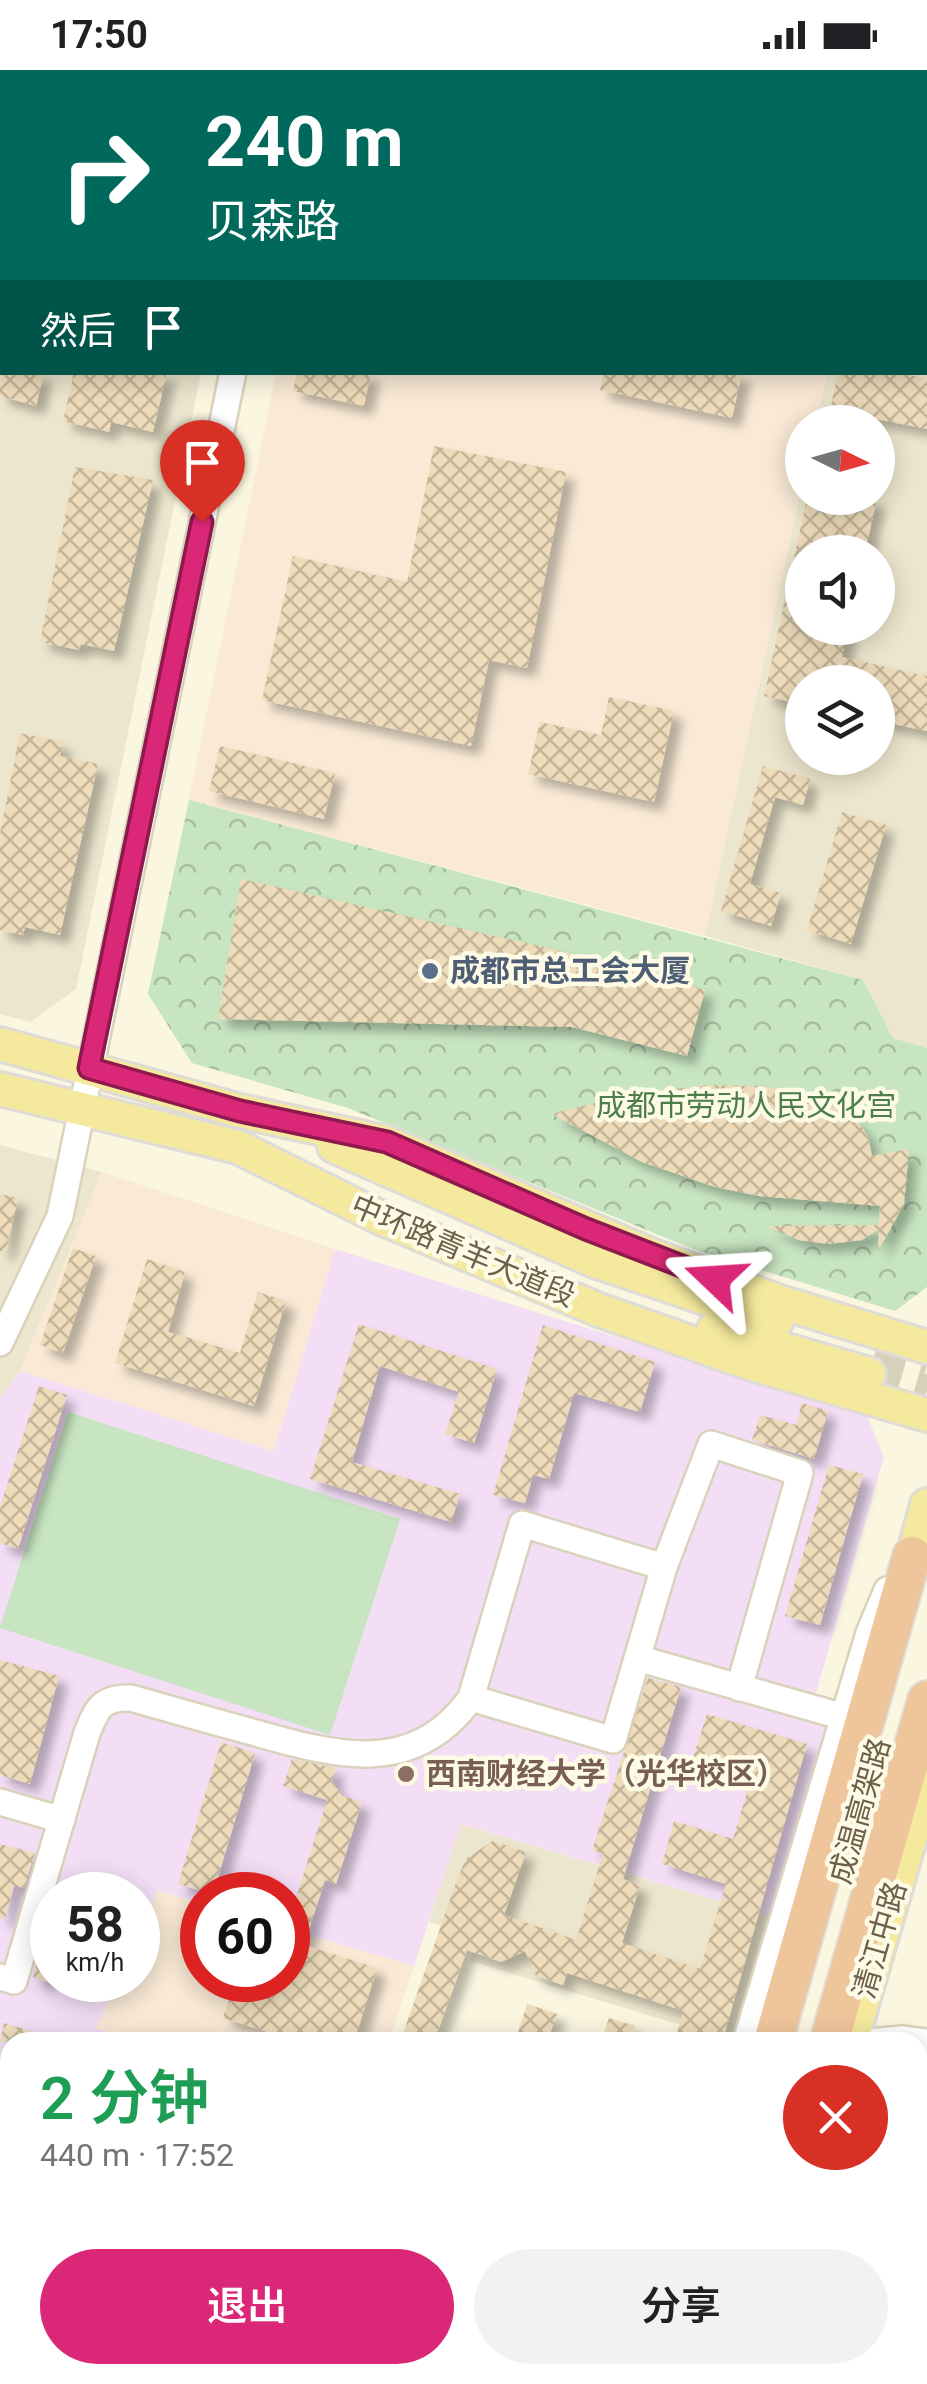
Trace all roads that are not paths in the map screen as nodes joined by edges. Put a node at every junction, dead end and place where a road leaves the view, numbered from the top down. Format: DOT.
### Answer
graph roads {
  1 [pos="232,375"];
  2 [pos="0,1044"];
  3 [pos="89,1068"];
  4 [pos="0,1088"];
  5 [pos="79,1110"];
  6 [pos="240,1111"];
  7 [pos="238,1147"];
  8 [pos="0,1343"];
  9 [pos="927,1347"];
  10 [pos="927,1415"];
  11 [pos="927,1493"];
  12 [pos="927,1505"];
  13 [pos="664,1566"];
  14 [pos="919,1568"];
  15 [pos="638,1658"];
  16 [pos="739,1688"];
  17 [pos="471,1698"];
  18 [pos="927,1700"];
  19 [pos="844,1717"];
  20 [pos="927,1780"];
  21 [pos="0,1802"];
  22 [pos="62,1820"];
  23 [pos="0,1977"];
  24 [pos="749,2032"];
  25 [pos="779,2032"];
  26 [pos="779,2032"];
  27 [pos="797,2032"];
  28 [pos="832,2032"];
  29 [pos="854,2032"];
  1 -- 3 [label="street"];
  2 -- 3 [label="main road"];
  3 -- 5 [label="street"];
  3 -- 6 [label="main road"];
  4 -- 5 [label="main road, 中环路青羊大道段"];
  5 -- 7 [label="main road, 中环路青羊大道段"];
  5 -- 8 [label="street"];
  6 -- 7 [label="main road"];
  6 -- 9 [label="main road"];
  7 -- 10 [label="main road, 中环路青羊大道段"];
  11 -- 19 [label="street"];
  12 -- 14 [label="main road"];
  13 -- 15 [label="street"];
  13 -- 16 [label="street"];
  13 -- 17 [label="street"];
  14 -- 25 [label="highway"];
  14 -- 26 [label="main road"];
  14 -- 27 [label="highway, 成温高架路"];
  15 -- 16 [label="street"];
  15 -- 17 [label="street"];
  16 -- 19 [label="street"];
  17 -- 22 [label="street"];
  18 -- 28 [label="highway, 成温高架路"];
  19 -- 24 [label="street"];
  20 -- 29 [label="main road, 清江中路"];
  21 -- 22 [label="street"];
  22 -- 23 [label="street"];
}
